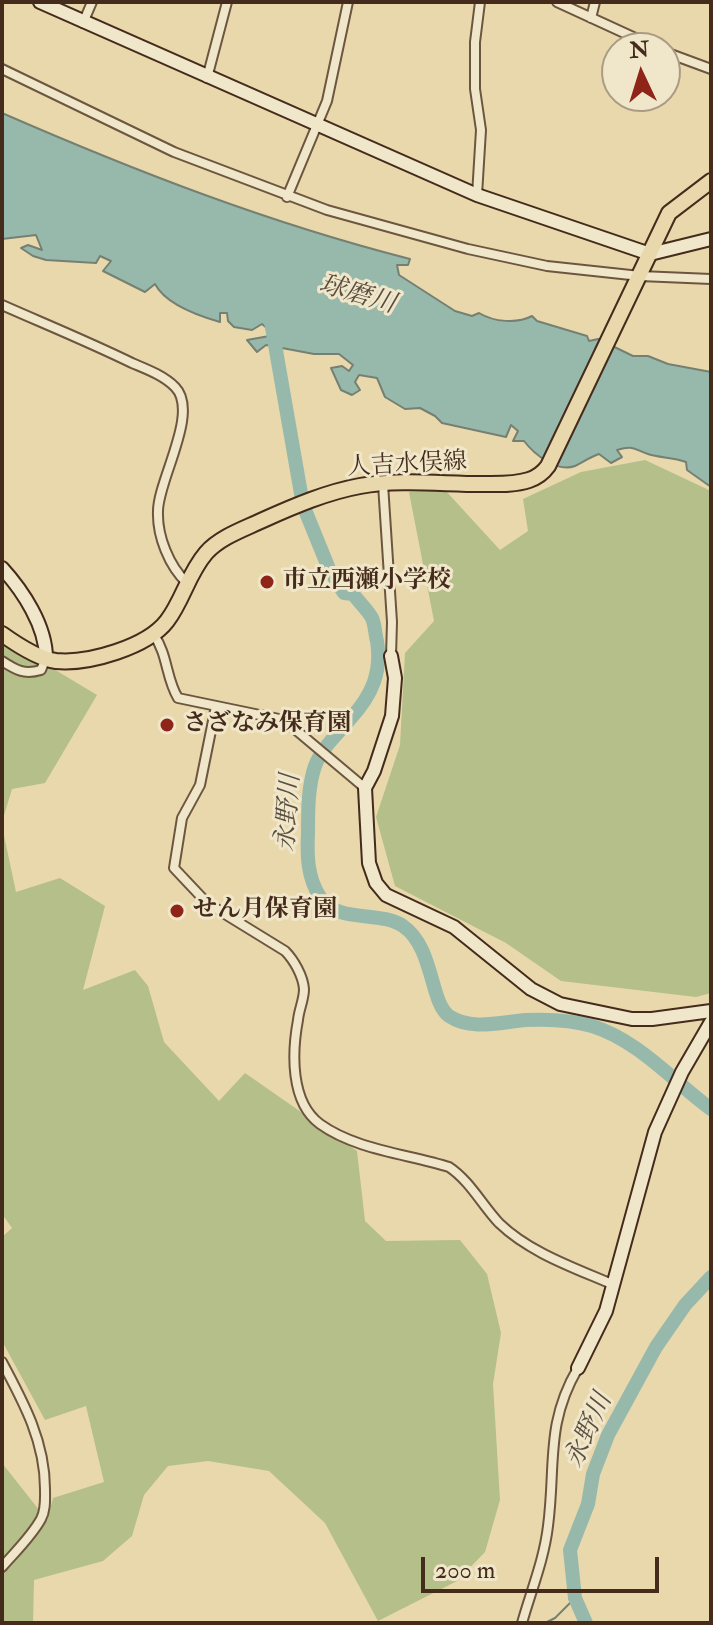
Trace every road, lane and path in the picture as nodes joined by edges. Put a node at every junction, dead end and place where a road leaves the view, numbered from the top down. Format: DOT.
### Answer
graph roads {
  1 [pos="40,2"];
  2 [pos="92,2"];
  3 [pos="227,2"];
  4 [pos="348,2"];
  5 [pos="480,2"];
  6 [pos="557,2"];
  7 [pos="595,2"];
  8 [pos="591,18"];
  9 [pos="83,23"];
  10 [pos="622,32"];
  11 [pos="681,58"];
  12 [pos="2,69"];
  13 [pos="711,69"];
  14 [pos="207,78"];
  15 [pos="315,126"];
  16 [pos="711,181"];
  17 [pos="477,195"];
  18 [pos="287,197"];
  19 [pos="711,239"];
  20 [pos="650,254"];
  21 [pos="639,278"];
  22 [pos="711,279"];
  23 [pos="2,305"];
  24 [pos="383,484"];
  25 [pos="2,568"];
  26 [pos="187,583"];
  27 [pos="2,634"];
  28 [pos="154,635"];
  29 [pos="391,656"];
  30 [pos="46,658"];
  31 [pos="2,661"];
  32 [pos="216,706"];
  33 [pos="365,788"];
  34 [pos="711,1011"];
  35 [pos="711,1022"];
  36 [pos="614,1285"];
  37 [pos="2,1362"];
  38 [pos="578,1368"];
  39 [pos="2,1567"];
  40 [pos="522,1623"];
  1 -- 9 [label="street"];
  2 -- 9 [label="street"];
  3 -- 14 [label="street"];
  4 -- 15 [label="street"];
  5 -- 17 [label="street"];
  6 -- 8 [label="street"];
  7 -- 8 [label="street"];
  8 -- 10 [label="street"];
  9 -- 14 [label="street"];
  11 -- 13 [label="street"];
  12 -- 18 [label="street"];
  14 -- 15 [label="street"];
  15 -- 17 [label="street"];
  15 -- 18 [label="street"];
  16 -- 20 [label="main road, 人吉水俣線"];
  17 -- 20 [label="street"];
  18 -- 21 [label="street"];
  19 -- 20 [label="street"];
  20 -- 21 [label="main road, 人吉水俣線"];
  21 -- 22 [label="street"];
  21 -- 24 [label="main road, 人吉水俣線"];
  23 -- 26 [label="street"];
  24 -- 26 [label="main road, 人吉水俣線"];
  24 -- 29 [label="street"];
  25 -- 30 [label="street"];
  26 -- 28 [label="main road, 人吉水俣線"];
  27 -- 30 [label="main road, 人吉水俣線"];
  28 -- 30 [label="main road, 人吉水俣線"];
  28 -- 32 [label="street"];
  29 -- 33 [label="street"];
  30 -- 31 [label="street"];
  32 -- 33 [label="street"];
  32 -- 36 [label="street"];
  33 -- 34 [label="street"];
  35 -- 36 [label="street"];
  36 -- 38 [label="street"];
  37 -- 39 [label="street"];
  38 -- 40 [label="street"];
}
